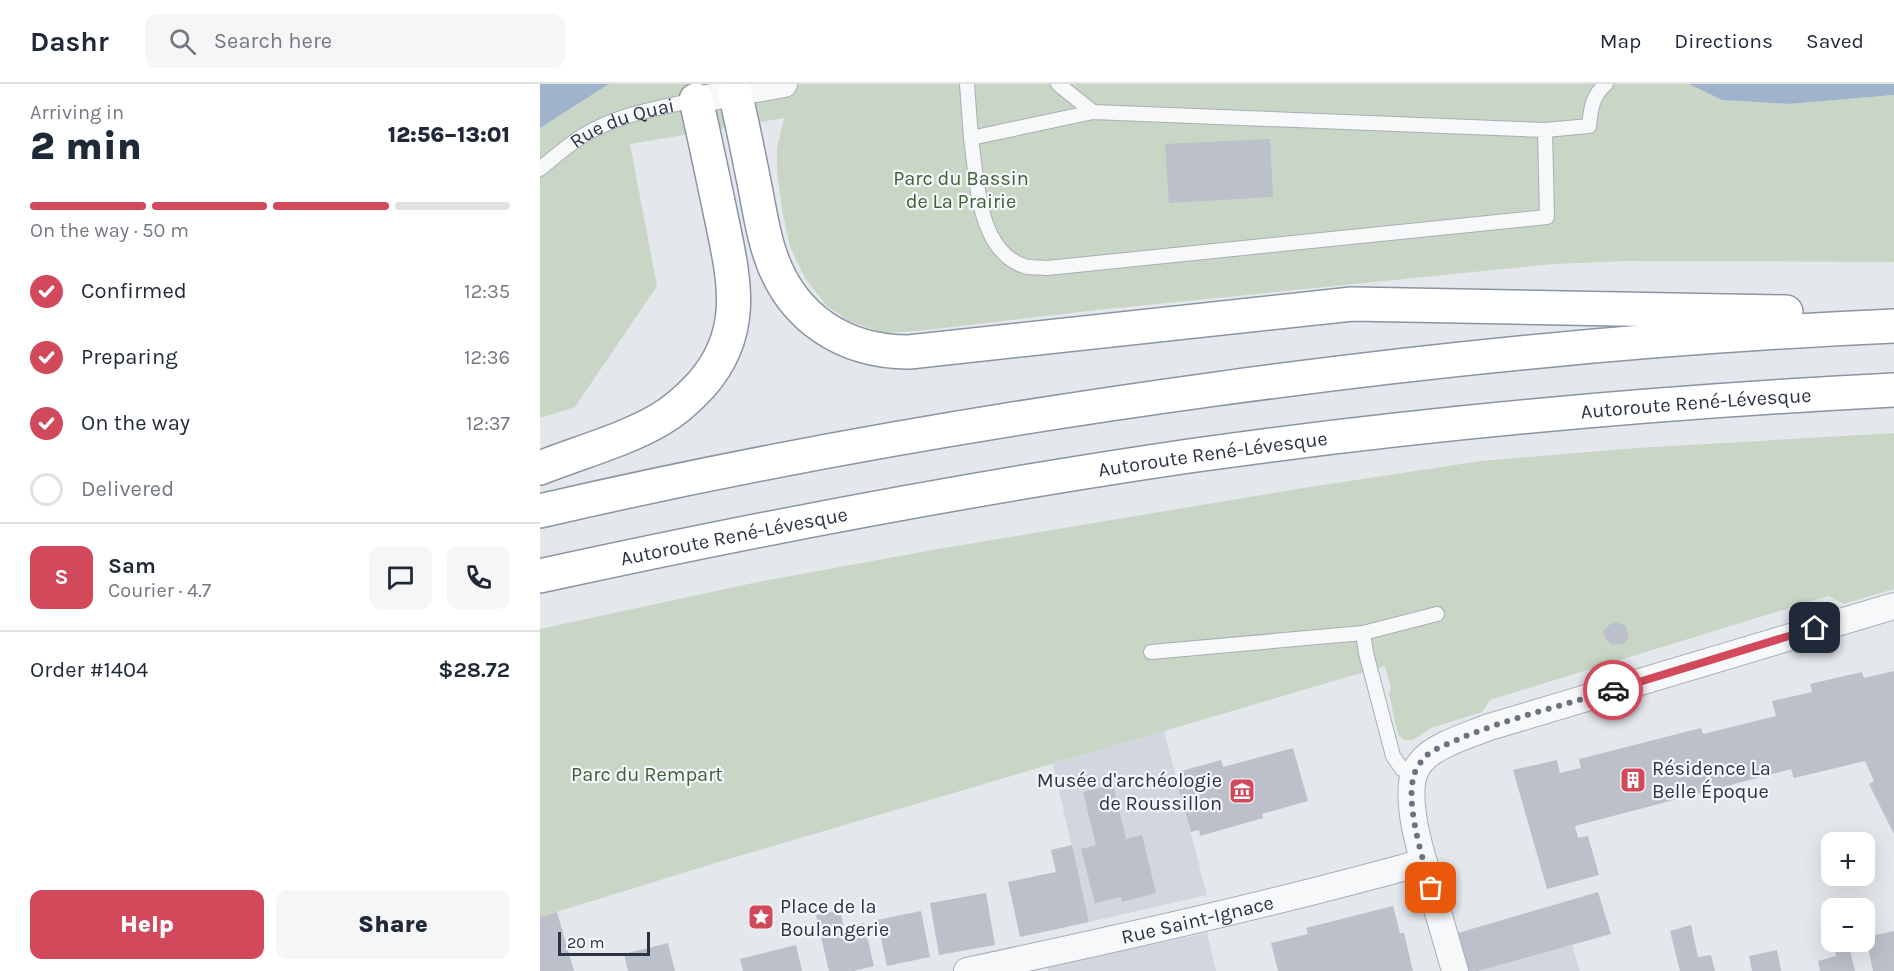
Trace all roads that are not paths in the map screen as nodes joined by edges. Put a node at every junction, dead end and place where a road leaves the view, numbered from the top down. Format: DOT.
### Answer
graph roads {
  1 [pos="784,84"];
  2 [pos="968,84"];
  3 [pos="1058,84"];
  4 [pos="1606,84"];
  5 [pos="735,93"];
  6 [pos="696,100"];
  7 [pos="1093,112"];
  8 [pos="1545,130"];
  9 [pos="971,138"];
  10 [pos="540,169"];
  11 [pos="1894,315"];
  12 [pos="1894,326"];
  13 [pos="1894,390"];
  14 [pos="540,468"];
  15 [pos="540,511"];
  16 [pos="540,576"];
  17 [pos="1894,606"];
  18 [pos="1437,614"];
  19 [pos="1363,633"];
  20 [pos="1151,652"];
  21 [pos="1417,769"];
  22 [pos="1424,862"];
  23 [pos="967,971"];
  24 [pos="1455,971"];
  1 -- 5 [label="street, Rue du Quai"];
  2 -- 9 [label="lane"];
  3 -- 7 [label="lane"];
  4 -- 8 [label="lane"];
  5 -- 6 [label="street, Rue du Quai"];
  5 -- 11 [label="highway"];
  6 -- 10 [label="lane, Rue du Quai"];
  6 -- 14 [label="highway"];
  7 -- 8 [label="lane"];
  7 -- 9 [label="lane"];
  8 -- 9 [label="lane"];
  12 -- 15 [label="highway"];
  13 -- 16 [label="highway, Autoroute René-Lévesque"];
  17 -- 21 [label="street"];
  18 -- 19 [label="lane"];
  19 -- 20 [label="lane"];
  19 -- 21 [label="lane"];
  21 -- 22 [label="street"];
  22 -- 23 [label="street, Rue Saint-Ignace"];
  22 -- 24 [label="street"];
}
